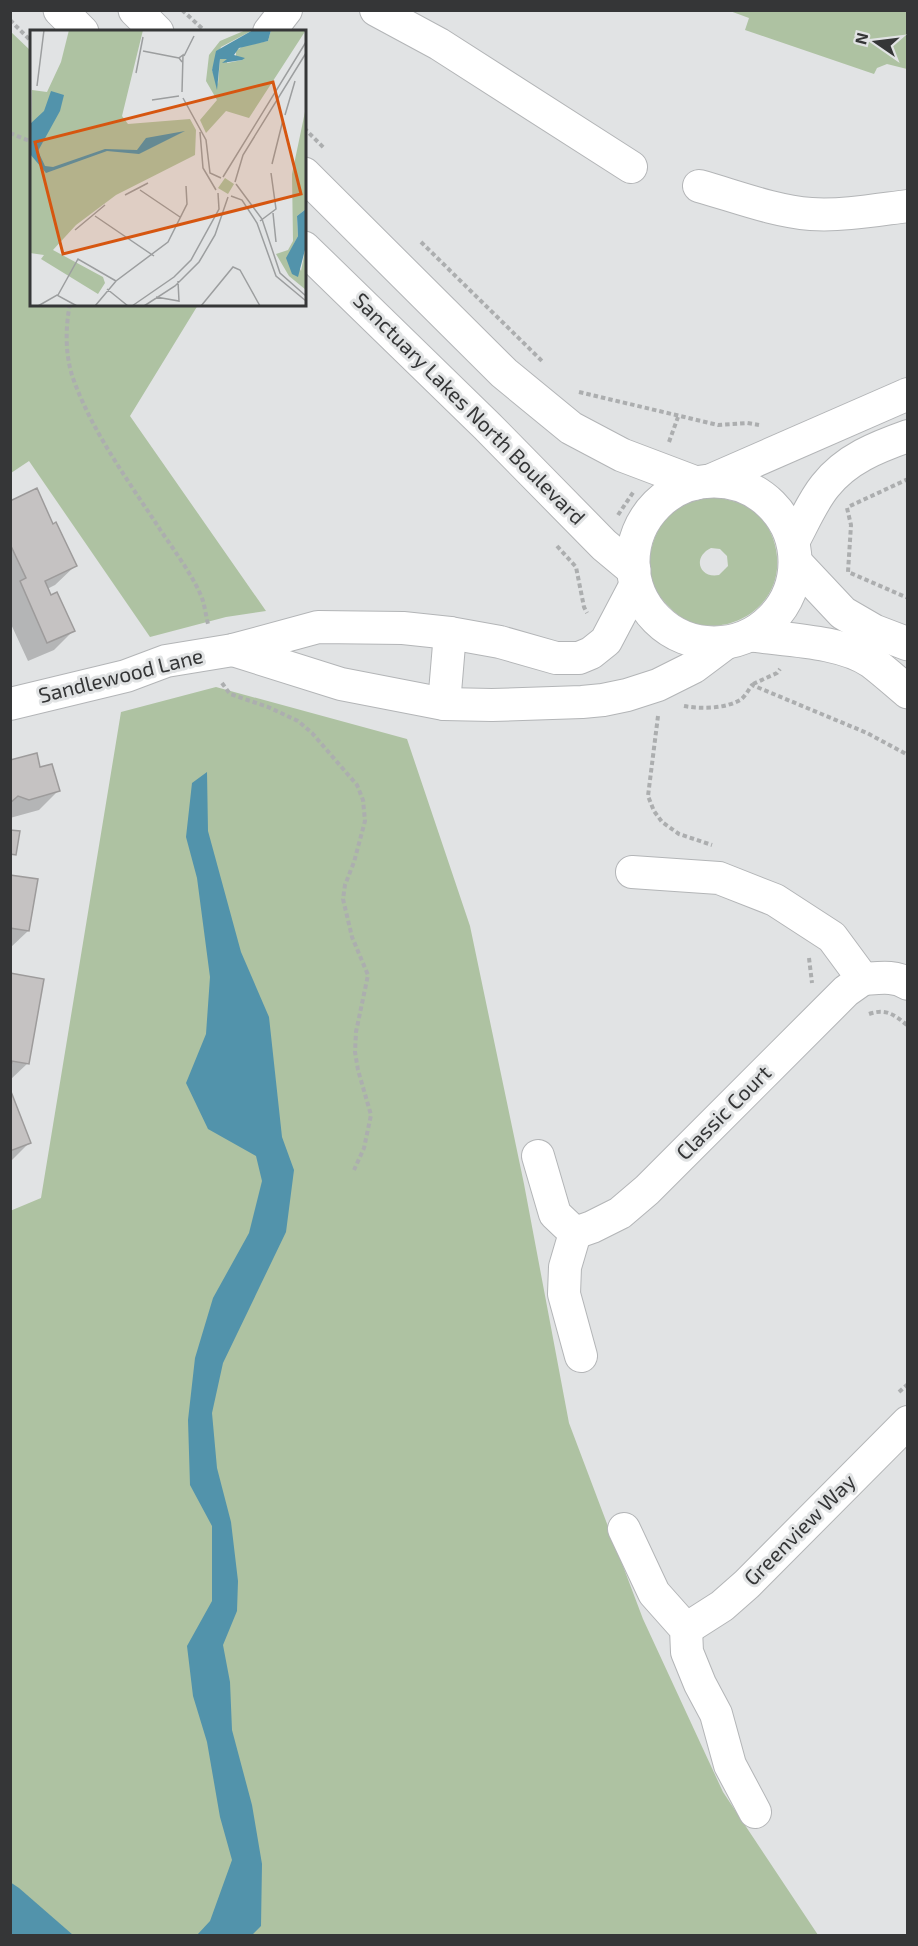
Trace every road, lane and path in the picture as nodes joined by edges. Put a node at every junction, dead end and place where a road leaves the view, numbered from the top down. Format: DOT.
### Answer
graph roads {
  1 [pos="60,10"];
  2 [pos="135,10"];
  3 [pos="182,10"];
  4 [pos="269,10"];
  5 [pos="286,10"];
  6 [pos="376,10"];
  7 [pos="10,21"];
  8 [pos="80,30"];
  9 [pos="155,30"];
  10 [pos="204,30"];
  11 [pos="267,30"];
  12 [pos="269,30"];
  13 [pos="30,40"];
  14 [pos="306,130"];
  15 [pos="10,133"];
  16 [pos="30,141"];
  17 [pos="327,151"];
  18 [pos="631,167"];
  19 [pos="306,176"];
  20 [pos="699,186"];
  21 [pos="908,206"];
  22 [pos="421,242"];
  23 [pos="306,250"];
  24 [pos="70,306"];
  25 [pos="548,366"];
  26 [pos="573,391"];
  27 [pos="908,394"];
  28 [pos="678,417"];
  29 [pos="908,436"];
  30 [pos="784,449"];
  31 [pos="656,467"];
  32 [pos="908,479"];
  33 [pos="703,482"];
  34 [pos="824,487"];
  35 [pos="847,508"];
  36 [pos="604,545"];
  37 [pos="794,553"];
  38 [pos="635,577"];
  39 [pos="579,579"];
  40 [pos="908,598"];
  41 [pos="450,633"];
  42 [pos="738,639"];
  43 [pos="908,644"];
  44 [pos="223,651"];
  45 [pos="908,692"];
  46 [pos="10,704"];
  47 [pos="444,704"];
  48 [pos="632,872"];
  49 [pos="863,979"];
  50 [pos="908,984"];
  51 [pos="538,1156"];
  52 [pos="354,1170"];
  53 [pos="575,1233"];
  54 [pos="581,1356"];
  55 [pos="908,1422"];
  56 [pos="624,1529"];
  57 [pos="686,1629"];
  58 [pos="756,1812"];
  1 -- 8 [label="street"];
  2 -- 9 [label="street"];
  3 -- 10 [label="path"];
  4 -- 11 [label="street"];
  5 -- 12 [label="street"];
  6 -- 18 [label="street"];
  7 -- 13 [label="path"];
  14 -- 17 [label="path"];
  15 -- 16 [label="path"];
  19 -- 31 [label="street"];
  20 -- 21 [label="street"];
  22 -- 25 [label="path"];
  23 -- 36 [label="street, Sanctuary Lakes North Boulevard"];
  24 -- 44 [label="path"];
  26 -- 28 [label="path"];
  27 -- 30 [label="street"];
  28 -- 30 [label="path"];
  28 -- 31 [label="path"];
  29 -- 34 [label="street"];
  30 -- 33 [label="street"];
  31 -- 33 [label="street"];
  31 -- 36 [label="path"];
  32 -- 35 [label="path"];
  33 -- 37 [label="street"];
  33 -- 38 [label="street"];
  34 -- 35 [label="path"];
  34 -- 37 [label="street"];
  35 -- 40 [label="path"];
  36 -- 38 [label="street, Sanctuary Lakes North Boulevard"];
  36 -- 39 [label="path"];
  37 -- 42 [label="street"];
  37 -- 43 [label="street"];
  38 -- 41 [label="street, Sandlewood Lane"];
  38 -- 42 [label="street"];
  41 -- 44 [label="street, Sandlewood Lane"];
  41 -- 47 [label="street"];
  42 -- 45 [label="street"];
  42 -- 47 [label="street, Sandlewood Lane"];
  44 -- 46 [label="street, Sandlewood Lane"];
  44 -- 47 [label="street, Sandlewood Lane"];
  44 -- 52 [label="path"];
  48 -- 49 [label="street"];
  49 -- 50 [label="street"];
  49 -- 53 [label="street, Classic Court"];
  51 -- 53 [label="street"];
  53 -- 54 [label="street"];
  55 -- 57 [label="street, Greenview Way"];
  56 -- 57 [label="street"];
  57 -- 58 [label="street"];
}
